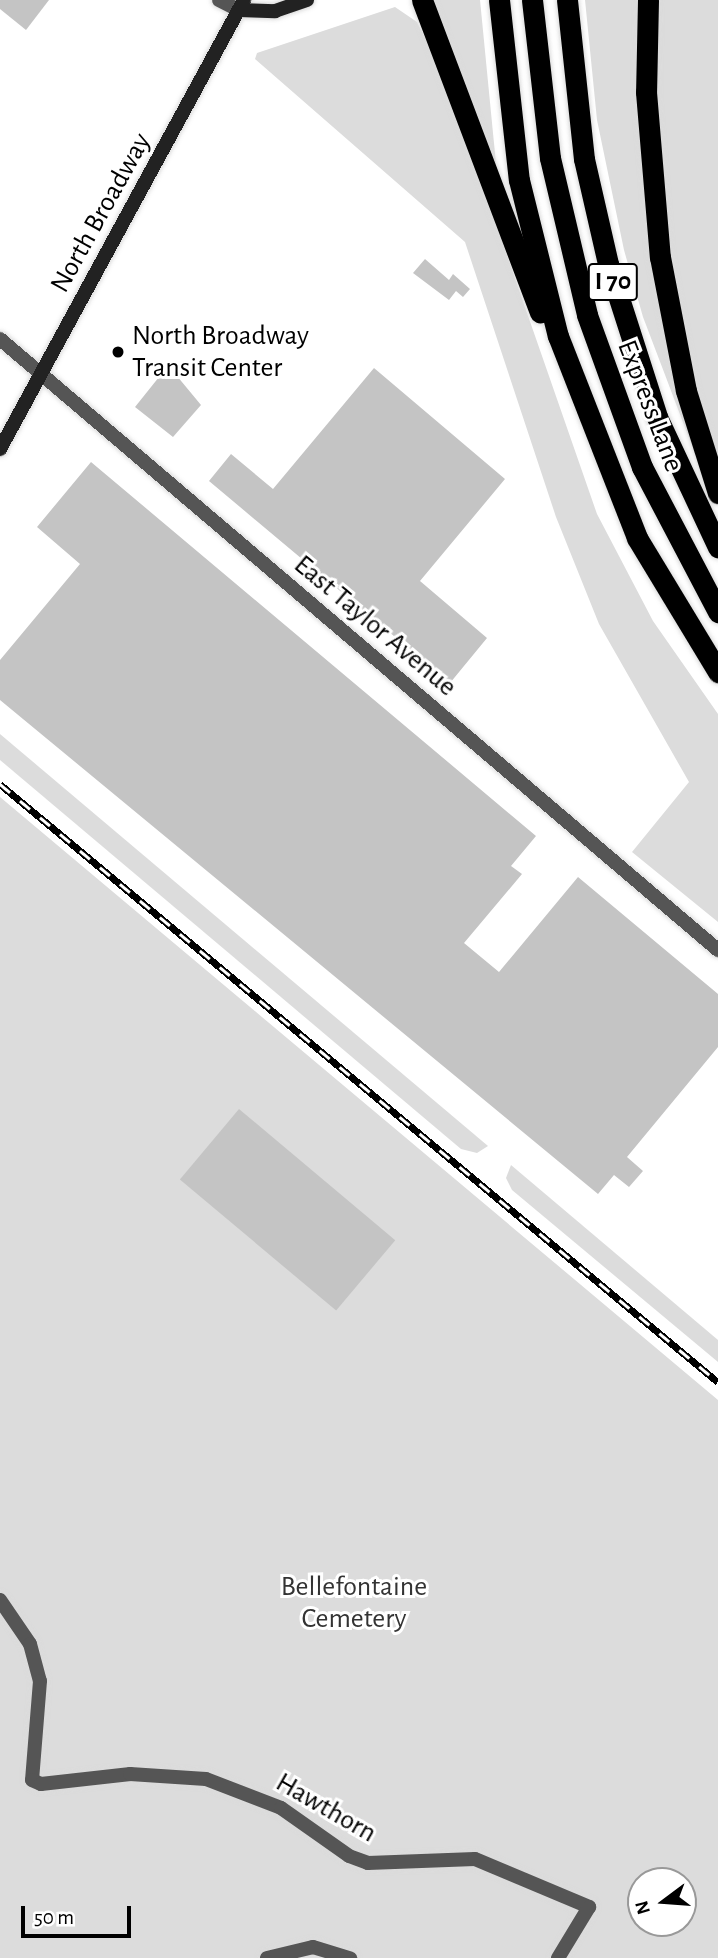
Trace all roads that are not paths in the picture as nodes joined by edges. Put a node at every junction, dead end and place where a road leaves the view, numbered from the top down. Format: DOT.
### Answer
graph roads {
  1 [pos="219,0"];
  2 [pos="307,0"];
  3 [pos="422,0"];
  4 [pos="499,0"];
  5 [pos="532,0"];
  6 [pos="567,0"];
  7 [pos="648,0"];
  8 [pos="241,5"];
  9 [pos="0,339"];
  10 [pos="41,374"];
  11 [pos="576,389"];
  12 [pos="0,449"];
  13 [pos="718,493"];
  14 [pos="718,547"];
  15 [pos="718,612"];
  16 [pos="718,672"];
  17 [pos="718,950"];
  18 [pos="0,1600"];
  19 [pos="267,1958"];
  20 [pos="350,1958"];
  21 [pos="558,1958"];
  1 -- 8 [label="street"];
  2 -- 8 [label="main road"];
  3 -- 11 [label="highway"];
  4 -- 11 [label="highway, I 70"];
  5 -- 15 [label="highway, Express Lane"];
  6 -- 14 [label="highway, I 70"];
  7 -- 13 [label="highway"];
  8 -- 10 [label="main road, North Broadway"];
  9 -- 10 [label="street, East Taylor Avenue"];
  10 -- 12 [label="main road, North Broadway"];
  10 -- 17 [label="street, East Taylor Avenue"];
  11 -- 16 [label="highway, I 70"];
  18 -- 21 [label="street, Hawthorn"];
  19 -- 20 [label="street"];
}
